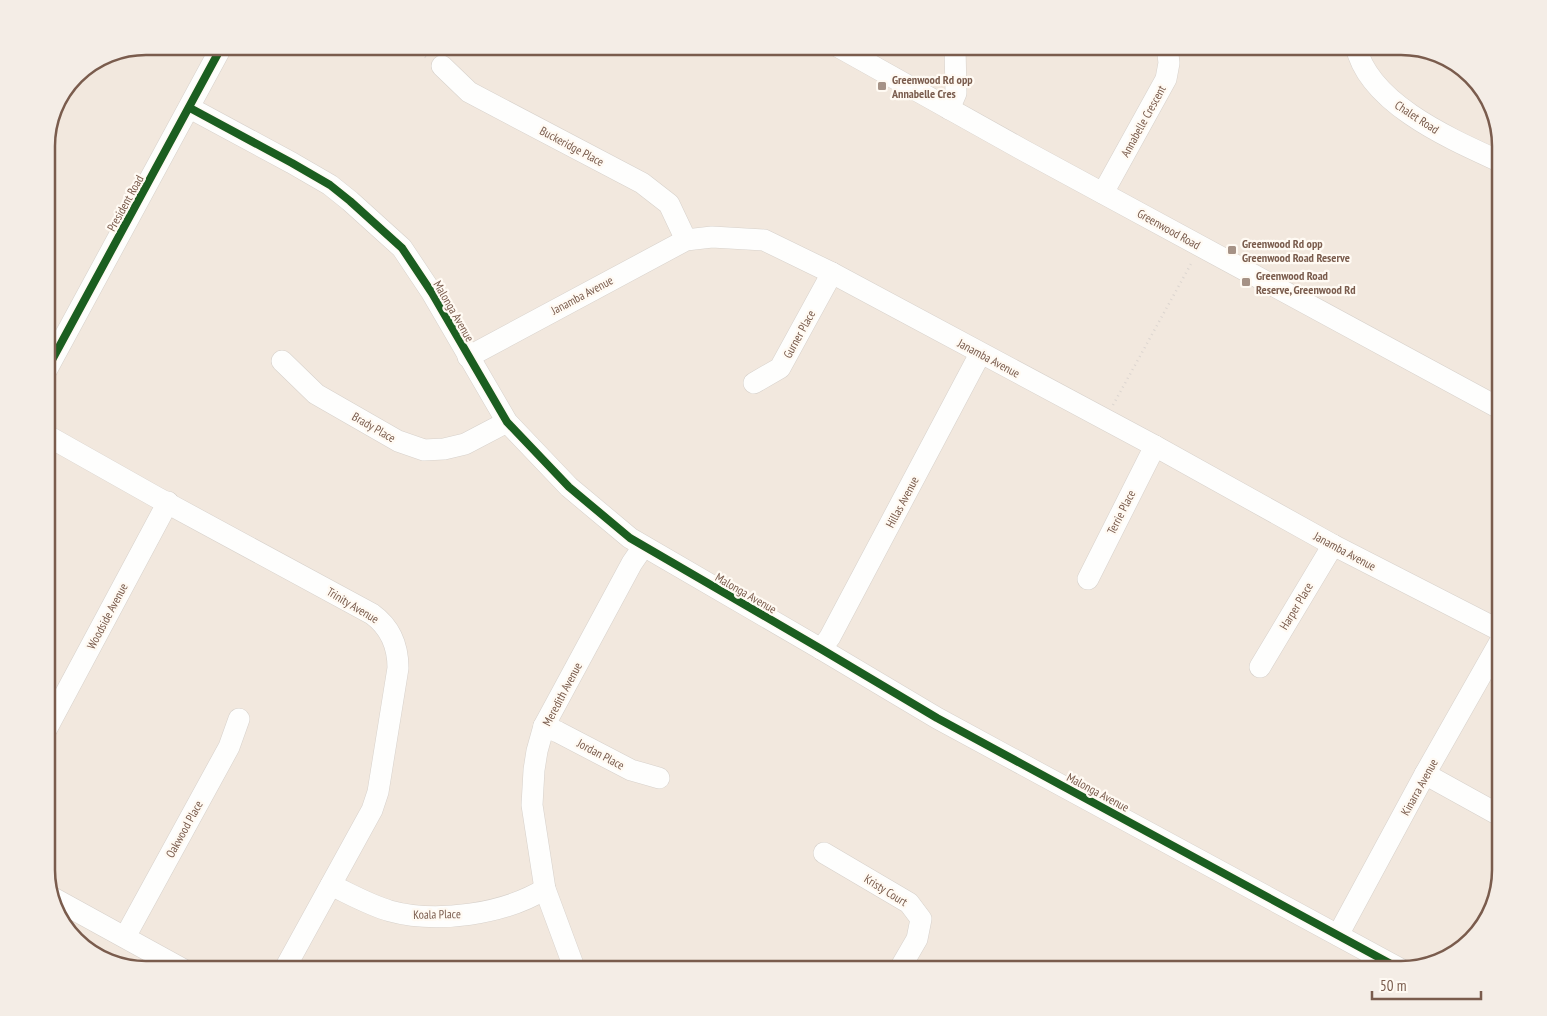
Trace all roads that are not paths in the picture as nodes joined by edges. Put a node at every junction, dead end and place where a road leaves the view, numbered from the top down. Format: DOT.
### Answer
graph roads {
  1 [pos="217,55"];
  2 [pos="854,55"];
  3 [pos="955,55"];
  4 [pos="1168,55"];
  5 [pos="1359,55"];
  6 [pos="442,66"];
  7 [pos="190,108"];
  8 [pos="949,109"];
  9 [pos="1492,158"];
  10 [pos="1103,192"];
  11 [pos="686,240"];
  12 [pos="832,273"];
  13 [pos="980,354"];
  14 [pos="55,355"];
  15 [pos="468,357"];
  16 [pos="282,361"];
  17 [pos="754,384"];
  18 [pos="1492,405"];
  19 [pos="507,422"];
  20 [pos="55,440"];
  21 [pos="1155,446"];
  22 [pos="168,502"];
  23 [pos="1332,545"];
  24 [pos="643,547"];
  25 [pos="1088,579"];
  26 [pos="1492,626"];
  27 [pos="821,648"];
  28 [pos="1492,656"];
  29 [pos="1260,667"];
  30 [pos="55,713"];
  31 [pos="239,719"];
  32 [pos="544,726"];
  33 [pos="1425,774"];
  34 [pos="658,778"];
  35 [pos="1492,811"];
  36 [pos="824,853"];
  37 [pos="330,885"];
  38 [pos="545,888"];
  39 [pos="61,902"];
  40 [pos="1338,935"];
  41 [pos="125,937"];
  42 [pos="168,961"];
  43 [pos="289,961"];
  44 [pos="572,961"];
  45 [pos="904,961"];
  46 [pos="1386,961"];
  1 -- 7 [label="street, President Road"];
  2 -- 8 [label="street, Greenwood Road"];
  3 -- 8 [label="street"];
  4 -- 10 [label="street, Annabelle Crescent"];
  5 -- 9 [label="street, Chalet Road"];
  6 -- 11 [label="street, Buckeridge Place"];
  7 -- 14 [label="street, President Road"];
  7 -- 15 [label="street, Malonga Avenue"];
  8 -- 10 [label="street, Greenwood Road"];
  10 -- 18 [label="street, Greenwood Road"];
  11 -- 12 [label="street, Janamba Avenue"];
  11 -- 15 [label="street, Janamba Avenue"];
  12 -- 13 [label="street, Janamba Avenue"];
  12 -- 17 [label="street, Gurner Place"];
  13 -- 21 [label="street, Janamba Avenue"];
  13 -- 27 [label="street, Hillas Avenue"];
  15 -- 19 [label="street, Malonga Avenue"];
  16 -- 19 [label="street, Brady Place"];
  19 -- 24 [label="street, Malonga Avenue"];
  20 -- 22 [label="street, Trinity Avenue"];
  21 -- 23 [label="street, Janamba Avenue"];
  21 -- 25 [label="street, Terrie Place"];
  22 -- 30 [label="street, Woodside Avenue"];
  22 -- 37 [label="street, Trinity Avenue"];
  23 -- 26 [label="street, Janamba Avenue"];
  23 -- 29 [label="street, Harper Place"];
  24 -- 27 [label="street, Malonga Avenue"];
  24 -- 32 [label="street, Meredith Avenue"];
  27 -- 40 [label="street, Malonga Avenue"];
  28 -- 33 [label="street, Kinarra Avenue"];
  31 -- 41 [label="street, Oakwood Place"];
  32 -- 34 [label="street, Jordan Place"];
  32 -- 38 [label="street, Meredith Avenue"];
  33 -- 35 [label="street"];
  33 -- 40 [label="street, Kinarra Avenue"];
  36 -- 45 [label="street, Kristy Court"];
  37 -- 38 [label="street, Koala Place"];
  37 -- 43 [label="street, Trinity Avenue"];
  38 -- 44 [label="street, Meredith Avenue"];
  39 -- 41 [label="street"];
  40 -- 46 [label="street, Malonga Avenue"];
  41 -- 42 [label="street"];
}
